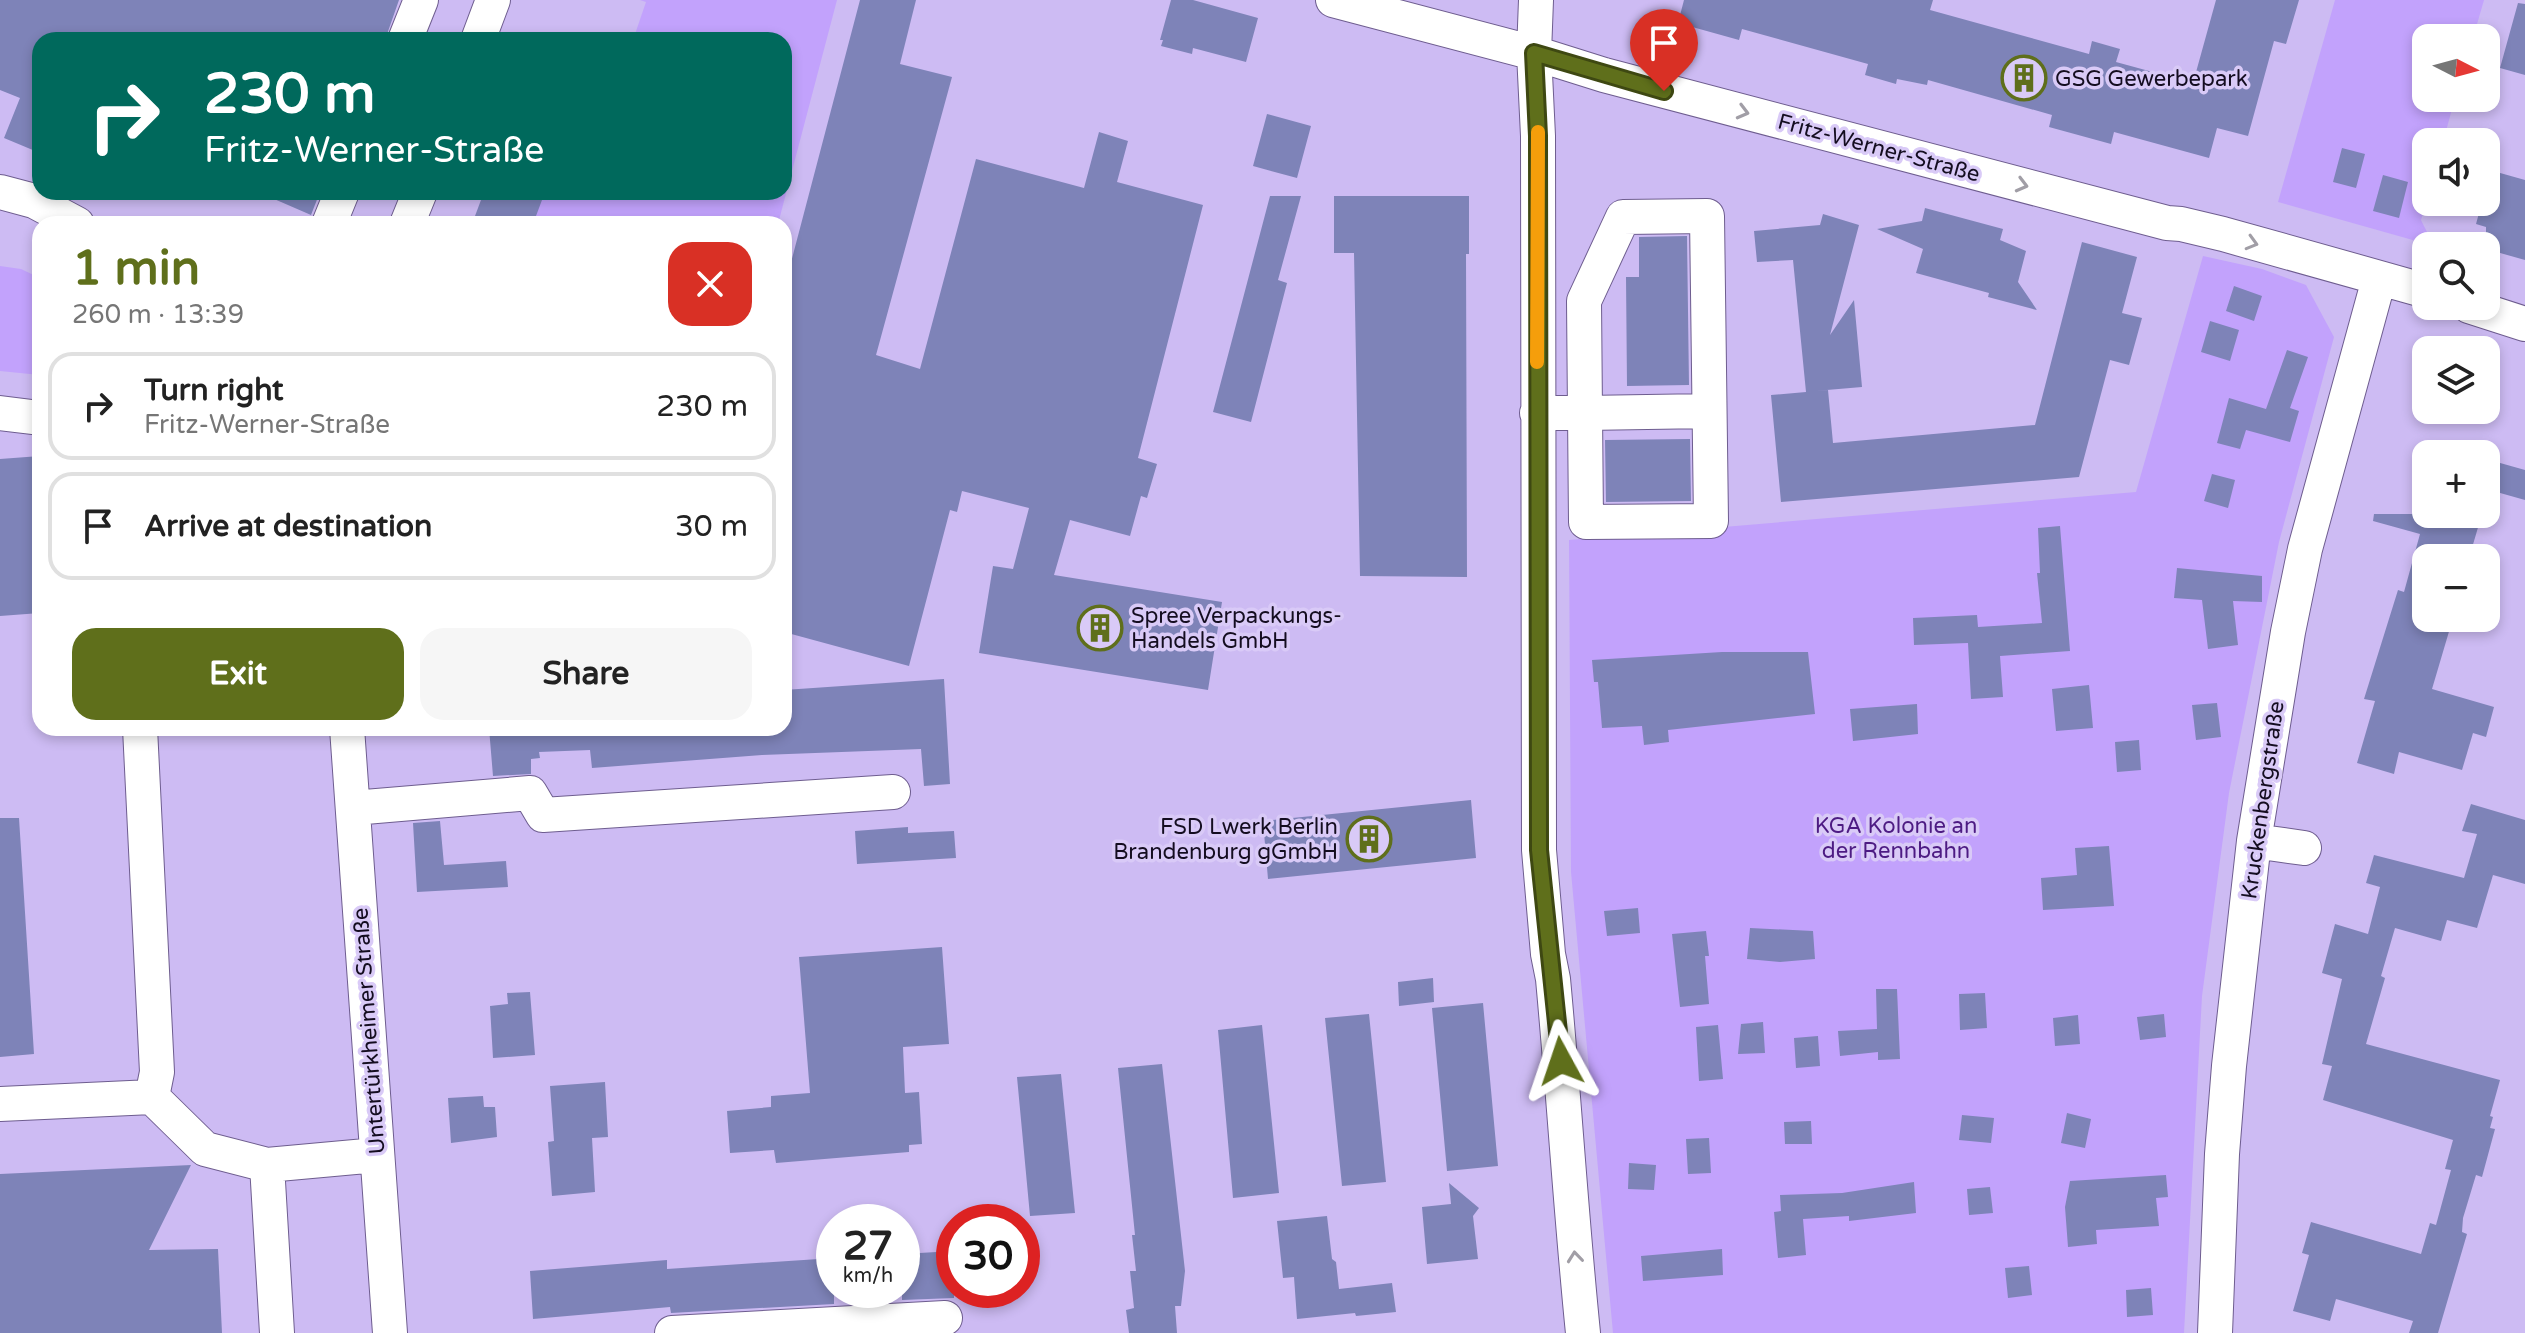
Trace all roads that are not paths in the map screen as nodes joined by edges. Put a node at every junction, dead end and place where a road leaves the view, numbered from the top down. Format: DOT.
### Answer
graph roads {
  1 [pos="421,0"];
  2 [pos="493,0"];
  3 [pos="1333,0"];
  4 [pos="1536,0"];
  5 [pos="408,32"];
  6 [pos="481,32"];
  7 [pos="1534,53"];
  8 [pos="0,192"];
  9 [pos="62,216"];
  10 [pos="2379,279"];
  11 [pos="2412,287"];
  12 [pos="2500,316"];
  13 [pos="2525,324"];
  14 [pos="1709,411"];
  15 [pos="0,413"];
  16 [pos="1537,413"];
  17 [pos="1585,413"];
  18 [pos="32,417"];
  19 [pos="140,736"];
  20 [pos="348,736"];
  21 [pos="893,792"];
  22 [pos="353,808"];
  23 [pos="2254,841"];
  24 [pos="2304,848"];
  25 [pos="152,1097"];
  26 [pos="0,1104"];
  27 [pos="377,1155"];
  28 [pos="267,1165"];
  29 [pos="945,1318"];
  30 [pos="277,1333"];
  31 [pos="390,1333"];
  32 [pos="672,1333"];
  33 [pos="1583,1333"];
  34 [pos="2215,1333"];
  1 -- 5 [label="street"];
  2 -- 6 [label="street"];
  3 -- 7 [label="street, Fritz-Werner-Straße"];
  4 -- 7 [label="street"];
  7 -- 10 [label="street, Fritz-Werner-Straße, one-way"];
  7 -- 16 [label="street"];
  8 -- 9 [label="street"];
  10 -- 11 [label="street, Fritz-Werner-Straße"];
  10 -- 23 [label="street, Kruckenbergstraße"];
  12 -- 13 [label="street"];
  14 -- 17 [label="street"];
  14 -- 17 [label="street"];
  14 -- 17 [label="street"];
  15 -- 18 [label="street"];
  16 -- 17 [label="street"];
  33 -- 16 [label="street, one-way"];
  19 -- 25 [label="street"];
  20 -- 22 [label="street, Untertürkheimer Straße"];
  21 -- 22 [label="street"];
  22 -- 27 [label="street, Untertürkheimer Straße"];
  23 -- 24 [label="street"];
  23 -- 34 [label="street, Kruckenbergstraße"];
  25 -- 26 [label="street"];
  25 -- 28 [label="street"];
  27 -- 28 [label="street"];
  27 -- 31 [label="street, Untertürkheimer Straße"];
  28 -- 30 [label="street"];
  29 -- 32 [label="street"];
}
